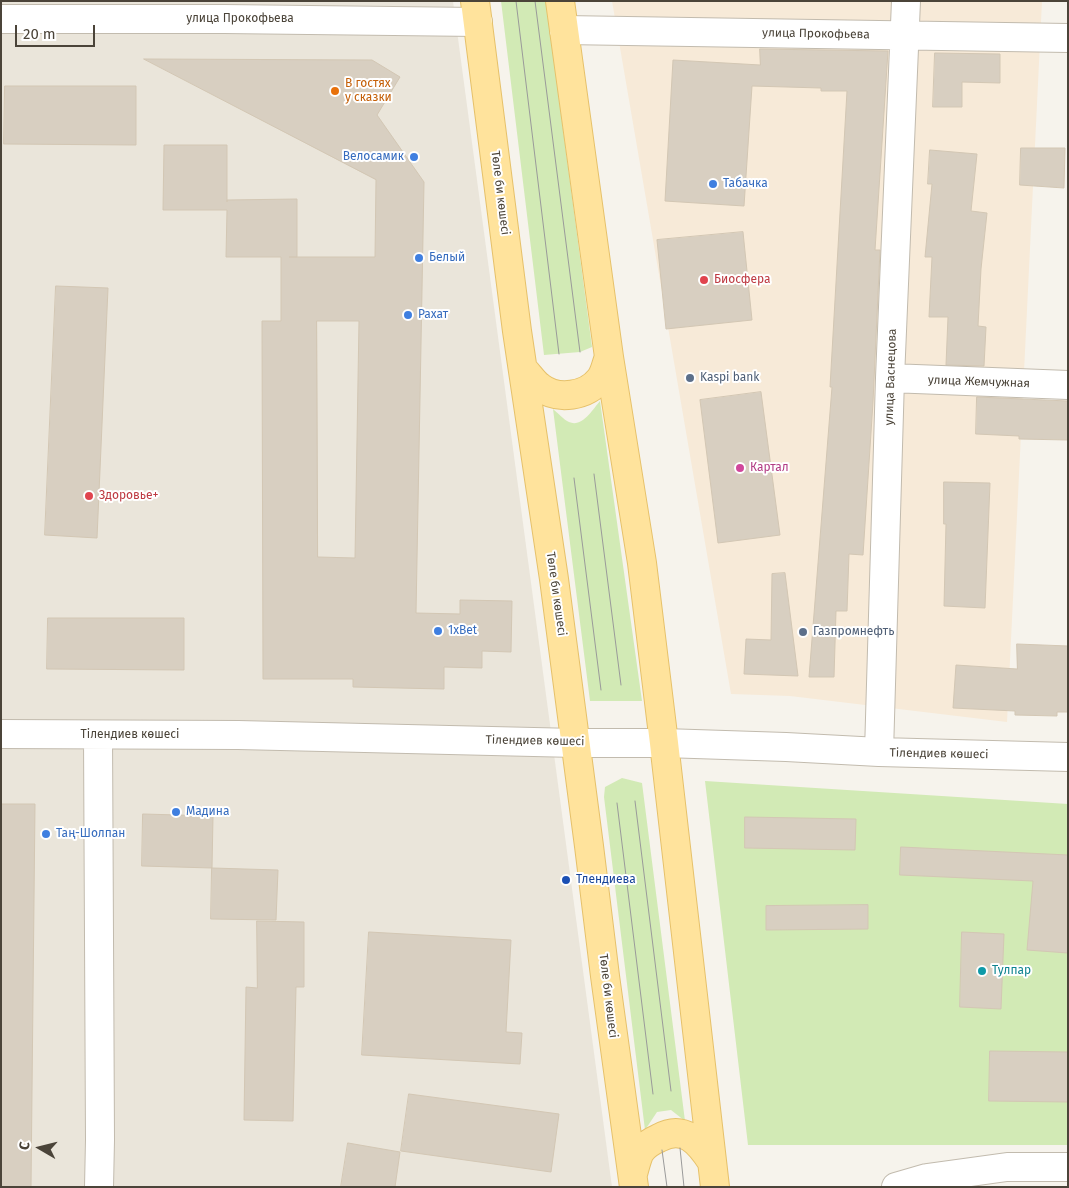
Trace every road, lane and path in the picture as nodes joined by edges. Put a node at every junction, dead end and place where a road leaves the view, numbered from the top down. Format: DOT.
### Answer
graph roads {
  1 [pos="560,1"];
  2 [pos="906,1"];
  3 [pos="477,12"];
  4 [pos="3,19"];
  5 [pos="564,30"];
  6 [pos="905,35"];
  7 [pos="1068,38"];
  8 [pos="609,357"];
  9 [pos="524,370"];
  10 [pos="890,378"];
  11 [pos="1068,385"];
  12 [pos="1,734"];
  13 [pos="98,735"];
  14 [pos="576,743"];
  15 [pos="664,743"];
  16 [pos="879,752"];
  17 [pos="1068,757"];
  18 [pos="1068,1167"];
  19 [pos="714,1174"];
  20 [pos="633,1180"];
  21 [pos="99,1187"];
  22 [pos="896,1187"];
  1 -- 5 [label="main road"];
  2 -- 6 [label="street, улица Васнецова"];
  3 -- 4 [label="street, улица Прокофьева"];
  3 -- 9 [label="main road, Төле би көшесі"];
  5 -- 6 [label="street, улица Прокофьева"];
  5 -- 8 [label="main road"];
  6 -- 7 [label="street, улица Прокофьева"];
  6 -- 10 [label="street, улица Васнецова"];
  8 -- 9 [label="main road"];
  8 -- 15 [label="main road"];
  9 -- 14 [label="main road, Төле би көшесі"];
  10 -- 11 [label="street, улица Жемчужная"];
  10 -- 16 [label="street, улица Васнецова"];
  12 -- 13 [label="street, Тілендиев көшесі"];
  13 -- 14 [label="street, Тілендиев көшесі"];
  13 -- 21 [label="street"];
  14 -- 15 [label="street, Тілендиев көшесі"];
  14 -- 20 [label="main road, Төле би көшесі"];
  15 -- 16 [label="street, Тілендиев көшесі"];
  15 -- 19 [label="main road"];
  16 -- 17 [label="street, Тілендиев көшесі"];
  18 -- 22 [label="street"];
  19 -- 20 [label="main road"];
}
